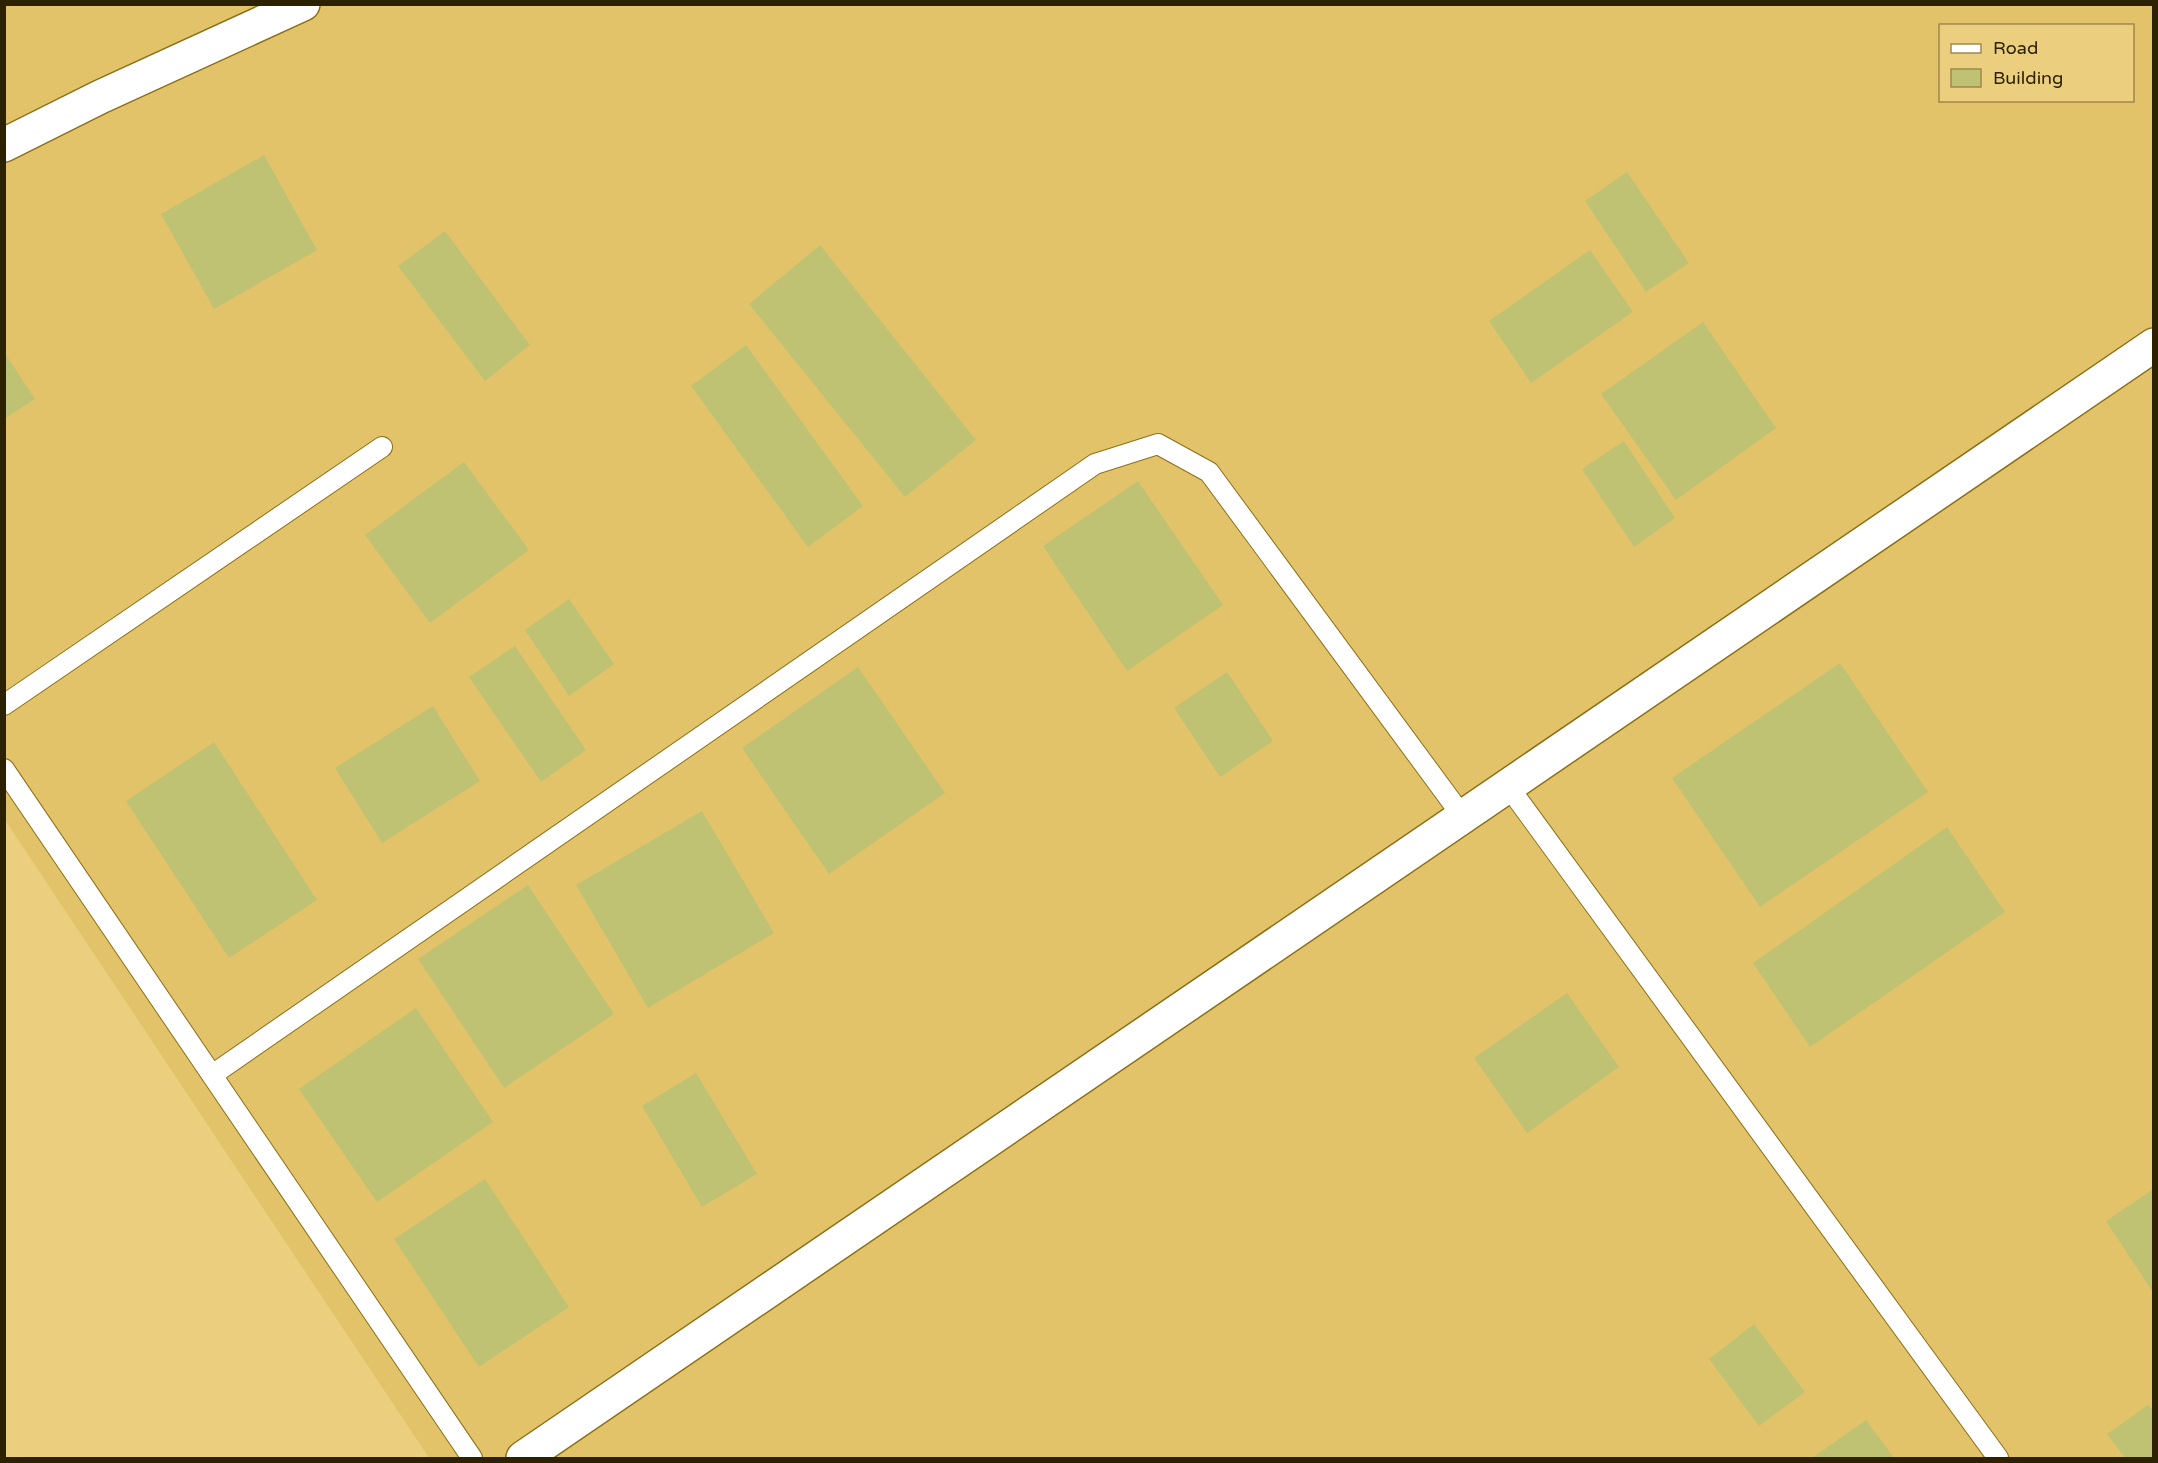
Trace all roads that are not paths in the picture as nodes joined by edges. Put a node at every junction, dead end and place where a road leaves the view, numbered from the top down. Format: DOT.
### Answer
graph roads {
  1 [pos="303,4"];
  2 [pos="4,145"];
  3 [pos="2154,345"];
  4 [pos="381,447"];
  5 [pos="4,705"];
  6 [pos="4,769"];
  7 [pos="1508,786"];
  8 [pos="1463,817"];
  9 [pos="212,1075"];
  10 [pos="472,1458"];
  11 [pos="523,1458"];
  12 [pos="1998,1458"];
  1 -- 2 [label="street"];
  3 -- 7 [label="street"];
  4 -- 5 [label="lane"];
  6 -- 9 [label="lane"];
  7 -- 8 [label="street"];
  7 -- 12 [label="lane"];
  8 -- 9 [label="lane"];
  8 -- 11 [label="street"];
  9 -- 10 [label="lane"];
}
